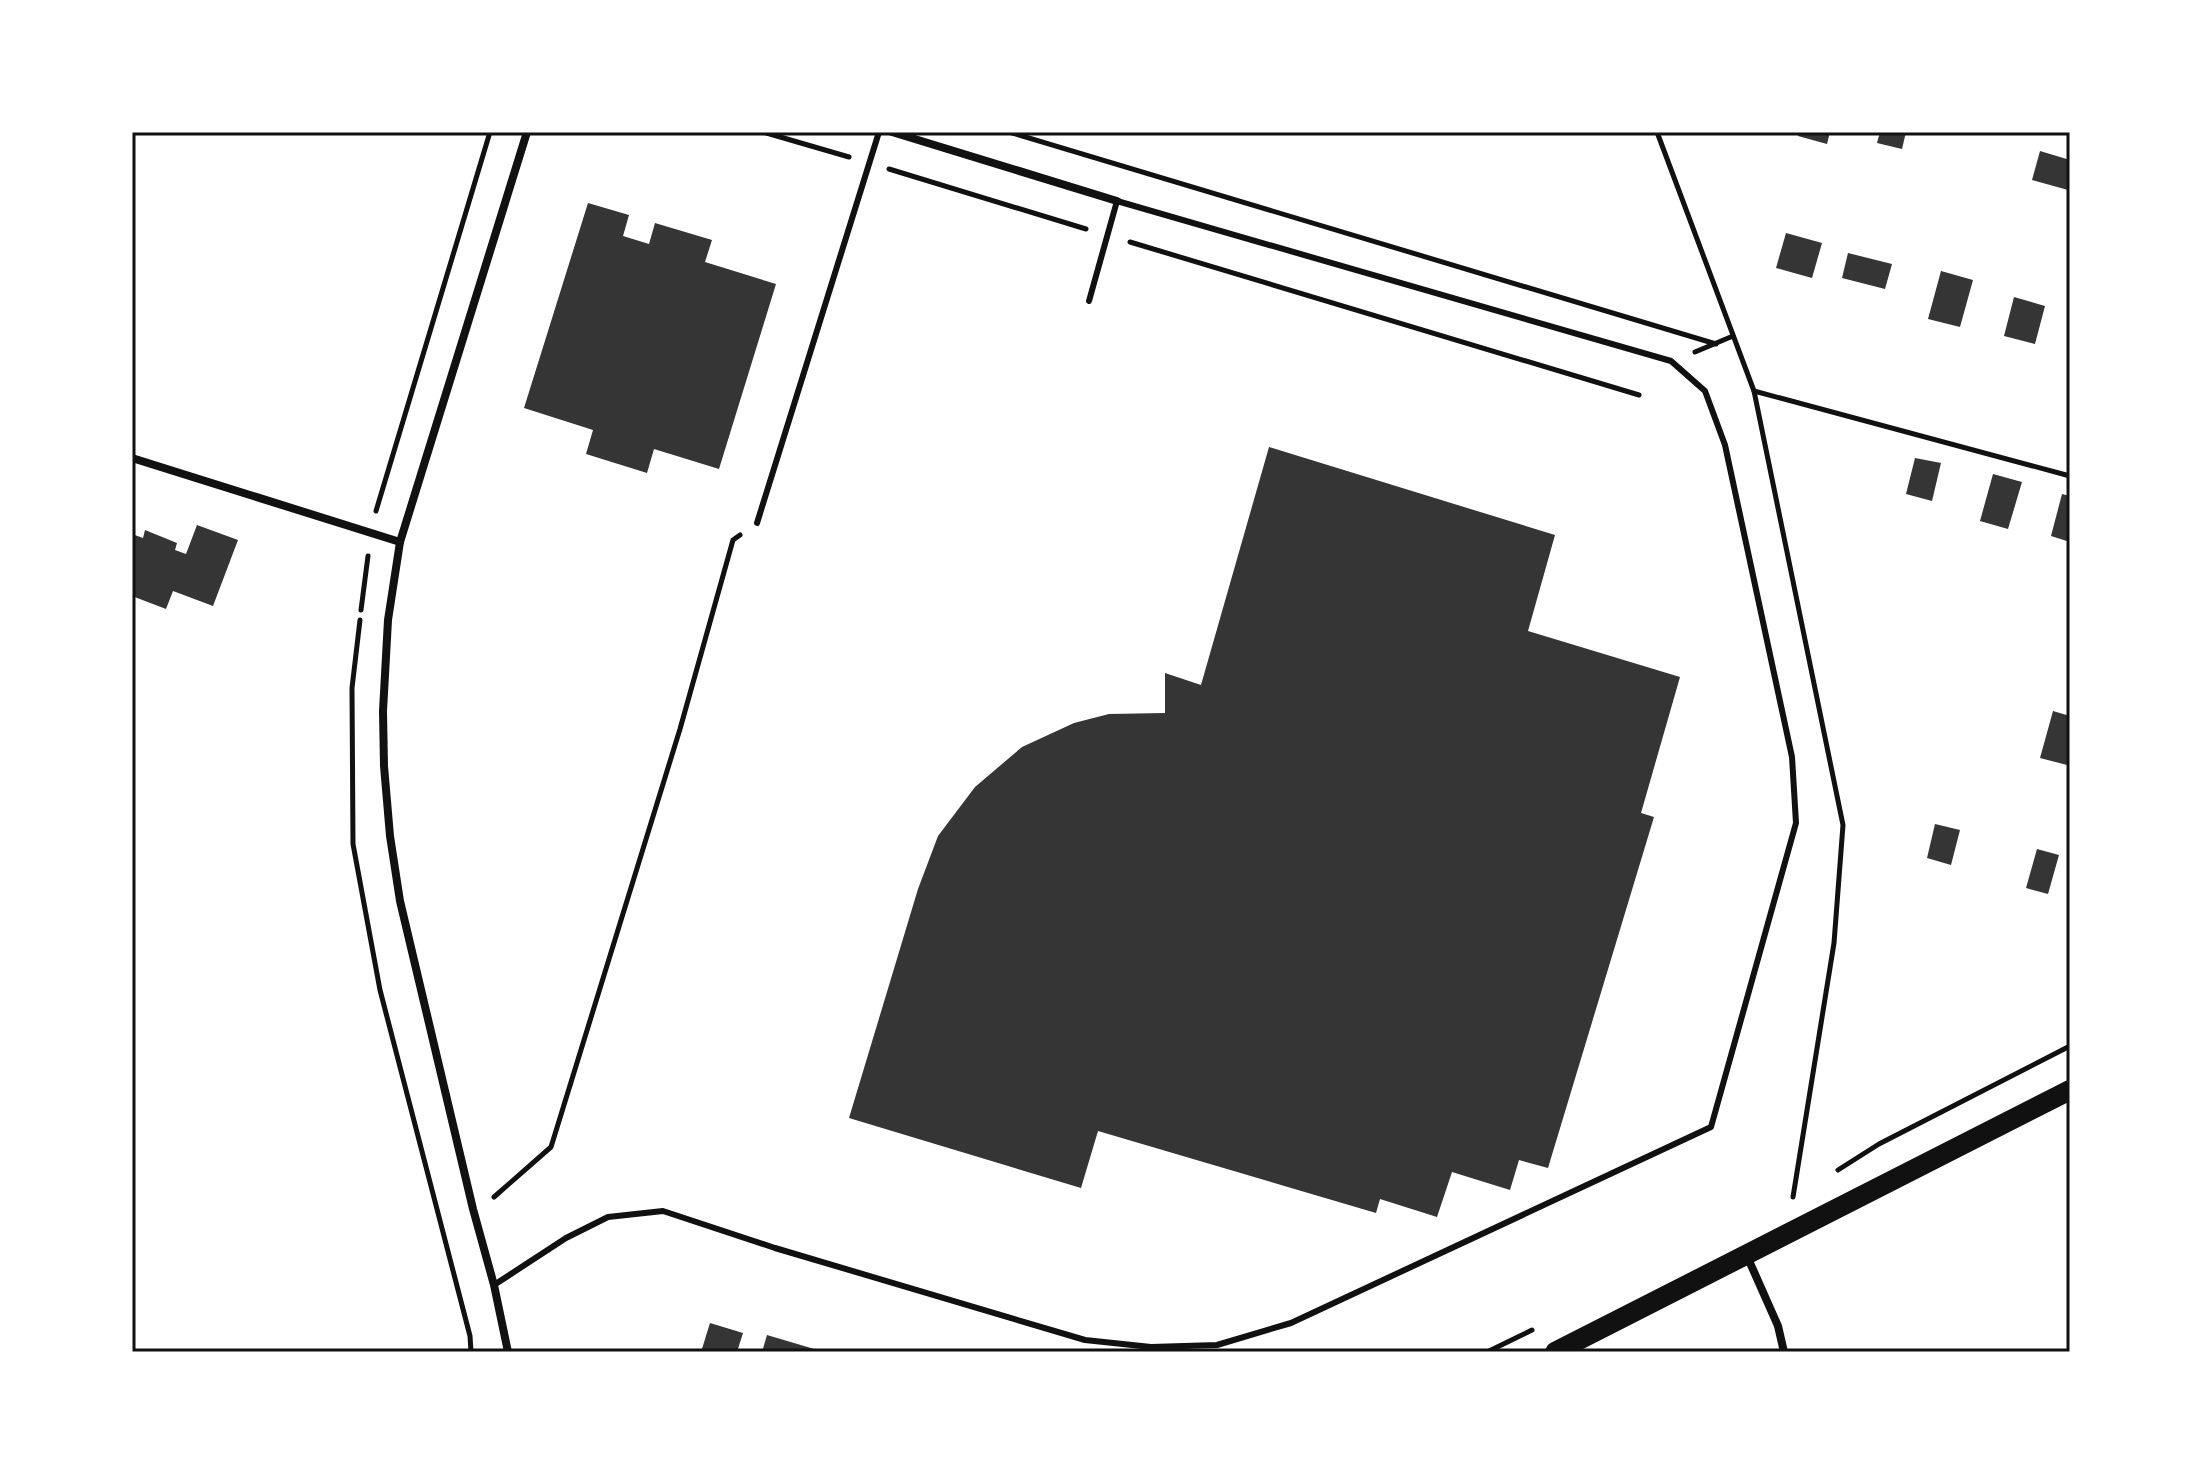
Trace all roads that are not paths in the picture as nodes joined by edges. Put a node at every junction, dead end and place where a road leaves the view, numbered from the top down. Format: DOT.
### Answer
graph roads {
  1 [pos="527,132"];
  2 [pos="879,132"];
  3 [pos="892,132"];
  4 [pos="1117,201"];
  5 [pos="1089,301"];
  6 [pos="132,458"];
  7 [pos="757,523"];
  8 [pos="400,542"];
  9 [pos="2070,1090"];
  10 [pos="1747,1255"];
  11 [pos="494,1285"];
  12 [pos="508,1352"];
  13 [pos="1555,1352"];
  14 [pos="1784,1352"];
  1 -- 8 [label="street"];
  2 -- 7 [label="lane"];
  3 -- 4 [label="street"];
  4 -- 5 [label="lane"];
  4 -- 11 [label="lane"];
  6 -- 8 [label="street"];
  8 -- 11 [label="street"];
  9 -- 10 [label="main road"];
  10 -- 13 [label="main road"];
  10 -- 14 [label="street"];
  11 -- 12 [label="street"];
}
